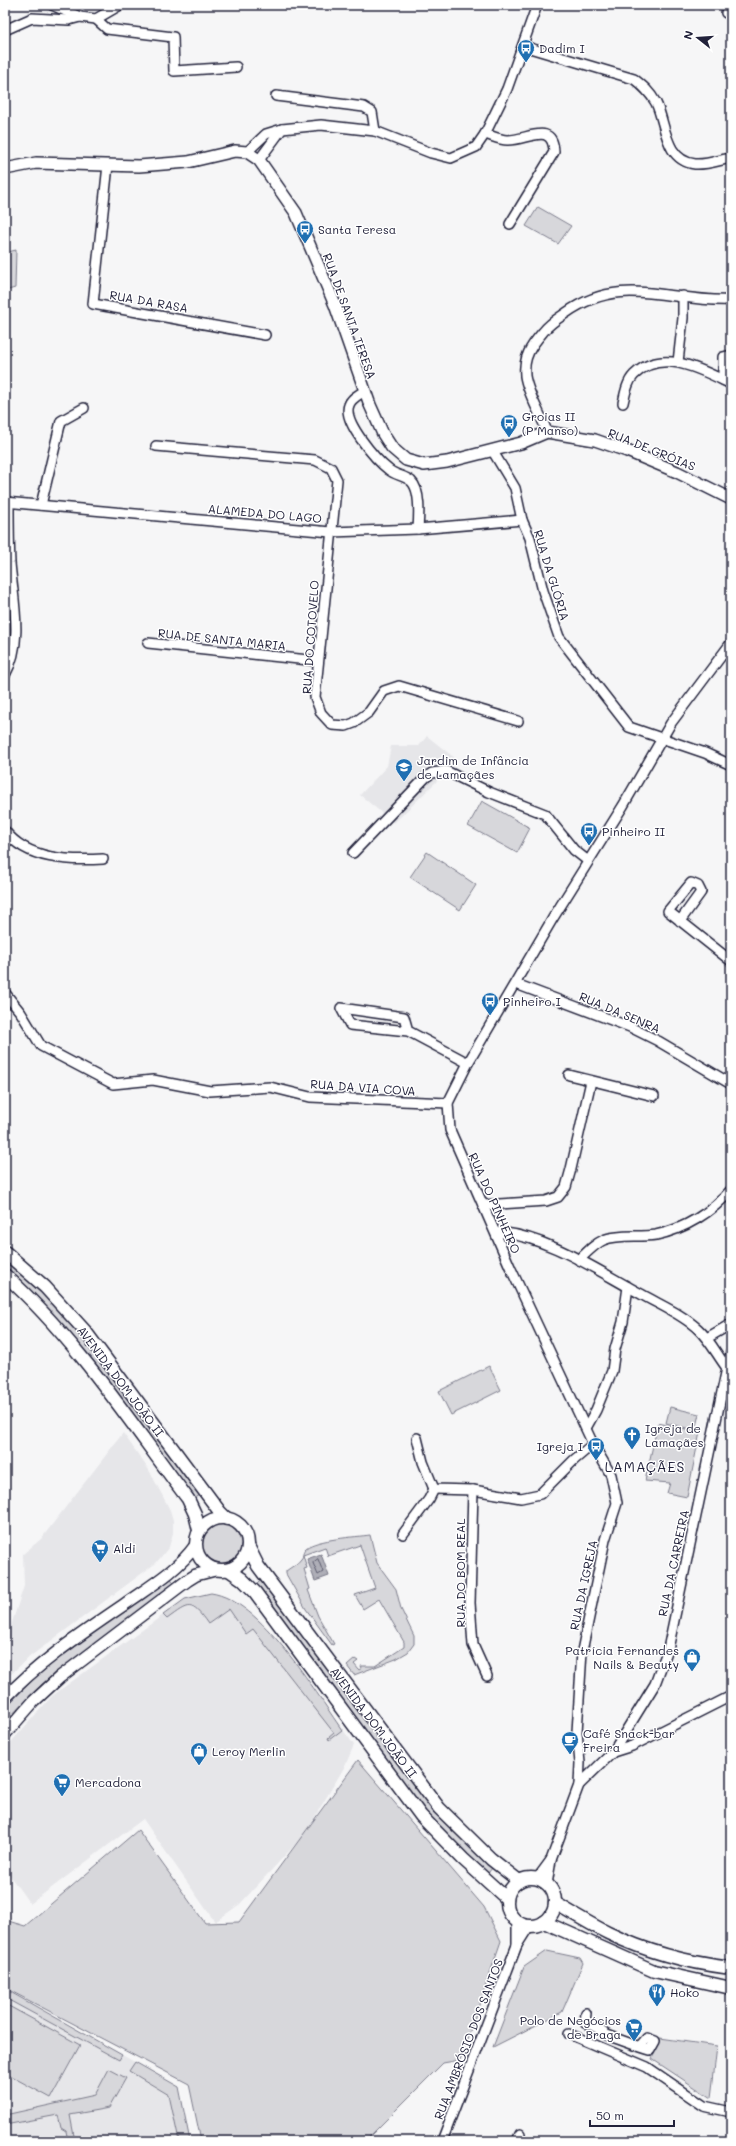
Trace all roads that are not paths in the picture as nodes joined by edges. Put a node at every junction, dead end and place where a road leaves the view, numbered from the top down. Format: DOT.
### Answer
graph roads {
  1 [pos="52,5"];
  2 [pos="120,5"];
  3 [pos="537,5"];
  4 [pos="80,17"];
  5 [pos="96,19"];
  6 [pos="5,30"];
  7 [pos="523,46"];
  8 [pos="236,67"];
  9 [pos="276,96"];
  10 [pos="282,129"];
  11 [pos="375,131"];
  12 [pos="485,134"];
  13 [pos="247,152"];
  14 [pos="731,158"];
  15 [pos="259,160"];
  16 [pos="108,165"];
  17 [pos="5,169"];
  18 [pos="510,224"];
  19 [pos="683,296"];
  20 [pos="731,300"];
  21 [pos="265,335"];
  22 [pos="731,355"];
  23 [pos="678,362"];
  24 [pos="727,382"];
  25 [pos="364,391"];
  26 [pos="623,403"];
  27 [pos="84,408"];
  28 [pos="547,432"];
  29 [pos="156,446"];
  30 [pos="492,450"];
  31 [pos="731,499"];
  32 [pos="7,502"];
  33 [pos="41,505"];
  34 [pos="522,520"];
  35 [pos="418,528"];
  36 [pos="331,532"];
  37 [pos="148,643"];
  38 [pos="731,643"];
  39 [pos="318,661"];
  40 [pos="5,675"];
  41 [pos="518,721"];
  42 [pos="662,739"];
  43 [pos="731,765"];
  44 [pos="5,831"];
  45 [pos="353,853"];
  46 [pos="103,859"];
  47 [pos="588,861"];
  48 [pos="680,921"];
  49 [pos="731,961"];
  50 [pos="516,984"];
  51 [pos="5,993"];
  52 [pos="408,1030"];
  53 [pos="468,1063"];
  54 [pos="569,1075"];
  55 [pos="591,1081"];
  56 [pos="731,1084"];
  57 [pos="654,1096"];
  58 [pos="448,1103"];
  59 [pos="731,1190"];
  60 [pos="483,1205"];
  61 [pos="496,1232"];
  62 [pos="5,1252"];
  63 [pos="579,1260"];
  64 [pos="5,1275"];
  65 [pos="628,1287"];
  66 [pos="731,1324"];
  67 [pos="707,1338"];
  68 [pos="731,1353"];
  69 [pos="727,1368"];
  70 [pos="586,1428"];
  71 [pos="417,1438"];
  72 [pos="593,1444"];
  73 [pos="434,1489"];
  74 [pos="473,1490"];
  75 [pos="617,1503"];
  76 [pos="227,1519"];
  77 [pos="199,1530"];
  78 [pos="404,1534"];
  79 [pos="195,1546"];
  80 [pos="248,1546"];
  81 [pos="215,1570"];
  82 [pos="229,1570"];
  83 [pos="486,1676"];
  84 [pos="731,1696"];
  85 [pos="5,1698"];
  86 [pos="5,1734"];
  87 [pos="613,1752"];
  88 [pos="579,1785"];
  89 [pos="519,1881"];
  90 [pos="542,1882"];
  91 [pos="507,1899"];
  92 [pos="555,1903"];
  93 [pos="544,1922"];
  94 [pos="523,1924"];
  95 [pos="731,1968"];
  96 [pos="731,1988"];
  97 [pos="586,2013"];
  98 [pos="569,2034"];
  99 [pos="640,2046"];
  100 [pos="731,2112"];
  101 [pos="442,2141"];
  1 -- 4 [label="street"];
  2 -- 5 [label="street"];
  3 -- 7 [label="street"];
  4 -- 5 [label="street"];
  4 -- 6 [label="street"];
  5 -- 8 [label="street"];
  7 -- 12 [label="street"];
  7 -- 14 [label="street"];
  9 -- 11 [label="street"];
  10 -- 11 [label="street"];
  10 -- 13 [label="street"];
  10 -- 15 [label="street"];
  11 -- 12 [label="street"];
  12 -- 18 [label="street"];
  13 -- 15 [label="street, RUA DE SANTA TERESA"];
  13 -- 16 [label="street"];
  15 -- 25 [label="street, RUA DE SANTA TERESA"];
  16 -- 17 [label="street"];
  16 -- 21 [label="street, RUA DA RASA"];
  19 -- 20 [label="street"];
  19 -- 23 [label="street"];
  19 -- 28 [label="street"];
  22 -- 24 [label="street"];
  23 -- 24 [label="street"];
  23 -- 26 [label="street"];
  25 -- 30 [label="street"];
  25 -- 35 [label="street"];
  27 -- 33 [label="street"];
  28 -- 30 [label="street"];
  28 -- 31 [label="street, RUA DE GRÓIAS"];
  29 -- 36 [label="street, RUA DO COTOVELO"];
  30 -- 34 [label="street, RUA DA GLÓRIA"];
  32 -- 33 [label="street, ALAMEDA DO LAGO"];
  32 -- 40 [label="street"];
  33 -- 36 [label="street, ALAMEDA DO LAGO"];
  34 -- 35 [label="street, ALAMEDA DO LAGO"];
  34 -- 42 [label="street, RUA DA GLÓRIA"];
  35 -- 36 [label="street, ALAMEDA DO LAGO"];
  36 -- 39 [label="street, RUA DO COTOVELO"];
  37 -- 39 [label="street, RUA DE SANTA MARIA"];
  38 -- 42 [label="street"];
  39 -- 41 [label="street, RUA DO COTOVELO"];
  42 -- 43 [label="street, RUA DA GLÓRIA"];
  42 -- 47 [label="street"];
  44 -- 46 [label="street"];
  45 -- 47 [label="street"];
  47 -- 50 [label="street"];
  48 -- 49 [label="street"];
  50 -- 53 [label="street"];
  50 -- 56 [label="street, RUA DA SENRA"];
  51 -- 58 [label="street, RUA DA VIA COVA"];
  52 -- 52 [label="street"];
  52 -- 53 [label="street"];
  53 -- 58 [label="street"];
  54 -- 55 [label="street"];
  55 -- 57 [label="street"];
  55 -- 60 [label="street"];
  58 -- 60 [label="street, RUA DO PINHEIRO"];
  59 -- 63 [label="street"];
  60 -- 61 [label="street, RUA DO PINHEIRO"];
  61 -- 63 [label="street"];
  61 -- 70 [label="street, RUA DO PINHEIRO"];
  62 -- 76 [label="main road, AVENIDA DOM JOÃO II"];
  63 -- 65 [label="street"];
  64 -- 77 [label="main road, AVENIDA DOM JOÃO II"];
  65 -- 67 [label="street"];
  65 -- 70 [label="street"];
  66 -- 67 [label="street"];
  67 -- 69 [label="street"];
  68 -- 69 [label="street, RUA DA CARREIRA"];
  69 -- 87 [label="street, RUA DA CARREIRA"];
  70 -- 72 [label="street, RUA DO PINHEIRO"];
  71 -- 73 [label="street"];
  72 -- 74 [label="street"];
  72 -- 75 [label="street, RUA DO PINHEIRO"];
  73 -- 74 [label="street"];
  73 -- 78 [label="street"];
  74 -- 83 [label="street, RUA DO BOM REAL"];
  75 -- 88 [label="street, RUA DA IGREJA"];
  76 -- 77 [label="main road"];
  76 -- 80 [label="main road, AVENIDA DOM JOÃO II"];
  77 -- 79 [label="main road, AVENIDA DOM JOÃO II"];
  79 -- 81 [label="main road"];
  79 -- 85 [label="street"];
  80 -- 82 [label="main road"];
  80 -- 89 [label="main road, AVENIDA DOM JOÃO II"];
  81 -- 82 [label="main road"];
  81 -- 86 [label="street"];
  82 -- 91 [label="main road, AVENIDA DOM JOÃO II"];
  84 -- 87 [label="street"];
  87 -- 88 [label="street"];
  88 -- 90 [label="street, RUA DA IGREJA"];
  89 -- 90 [label="main road"];
  89 -- 91 [label="main road"];
  90 -- 92 [label="main road"];
  91 -- 94 [label="main road, AVENIDA DOM JOÃO II"];
  92 -- 93 [label="main road"];
  92 -- 95 [label="main road"];
  93 -- 94 [label="main road"];
  93 -- 96 [label="main road"];
  94 -- 101 [label="street, RUA AMBRÓSIO DOS SANTOS"];
  97 -- 99 [label="street"];
  98 -- 100 [label="street"];
}
